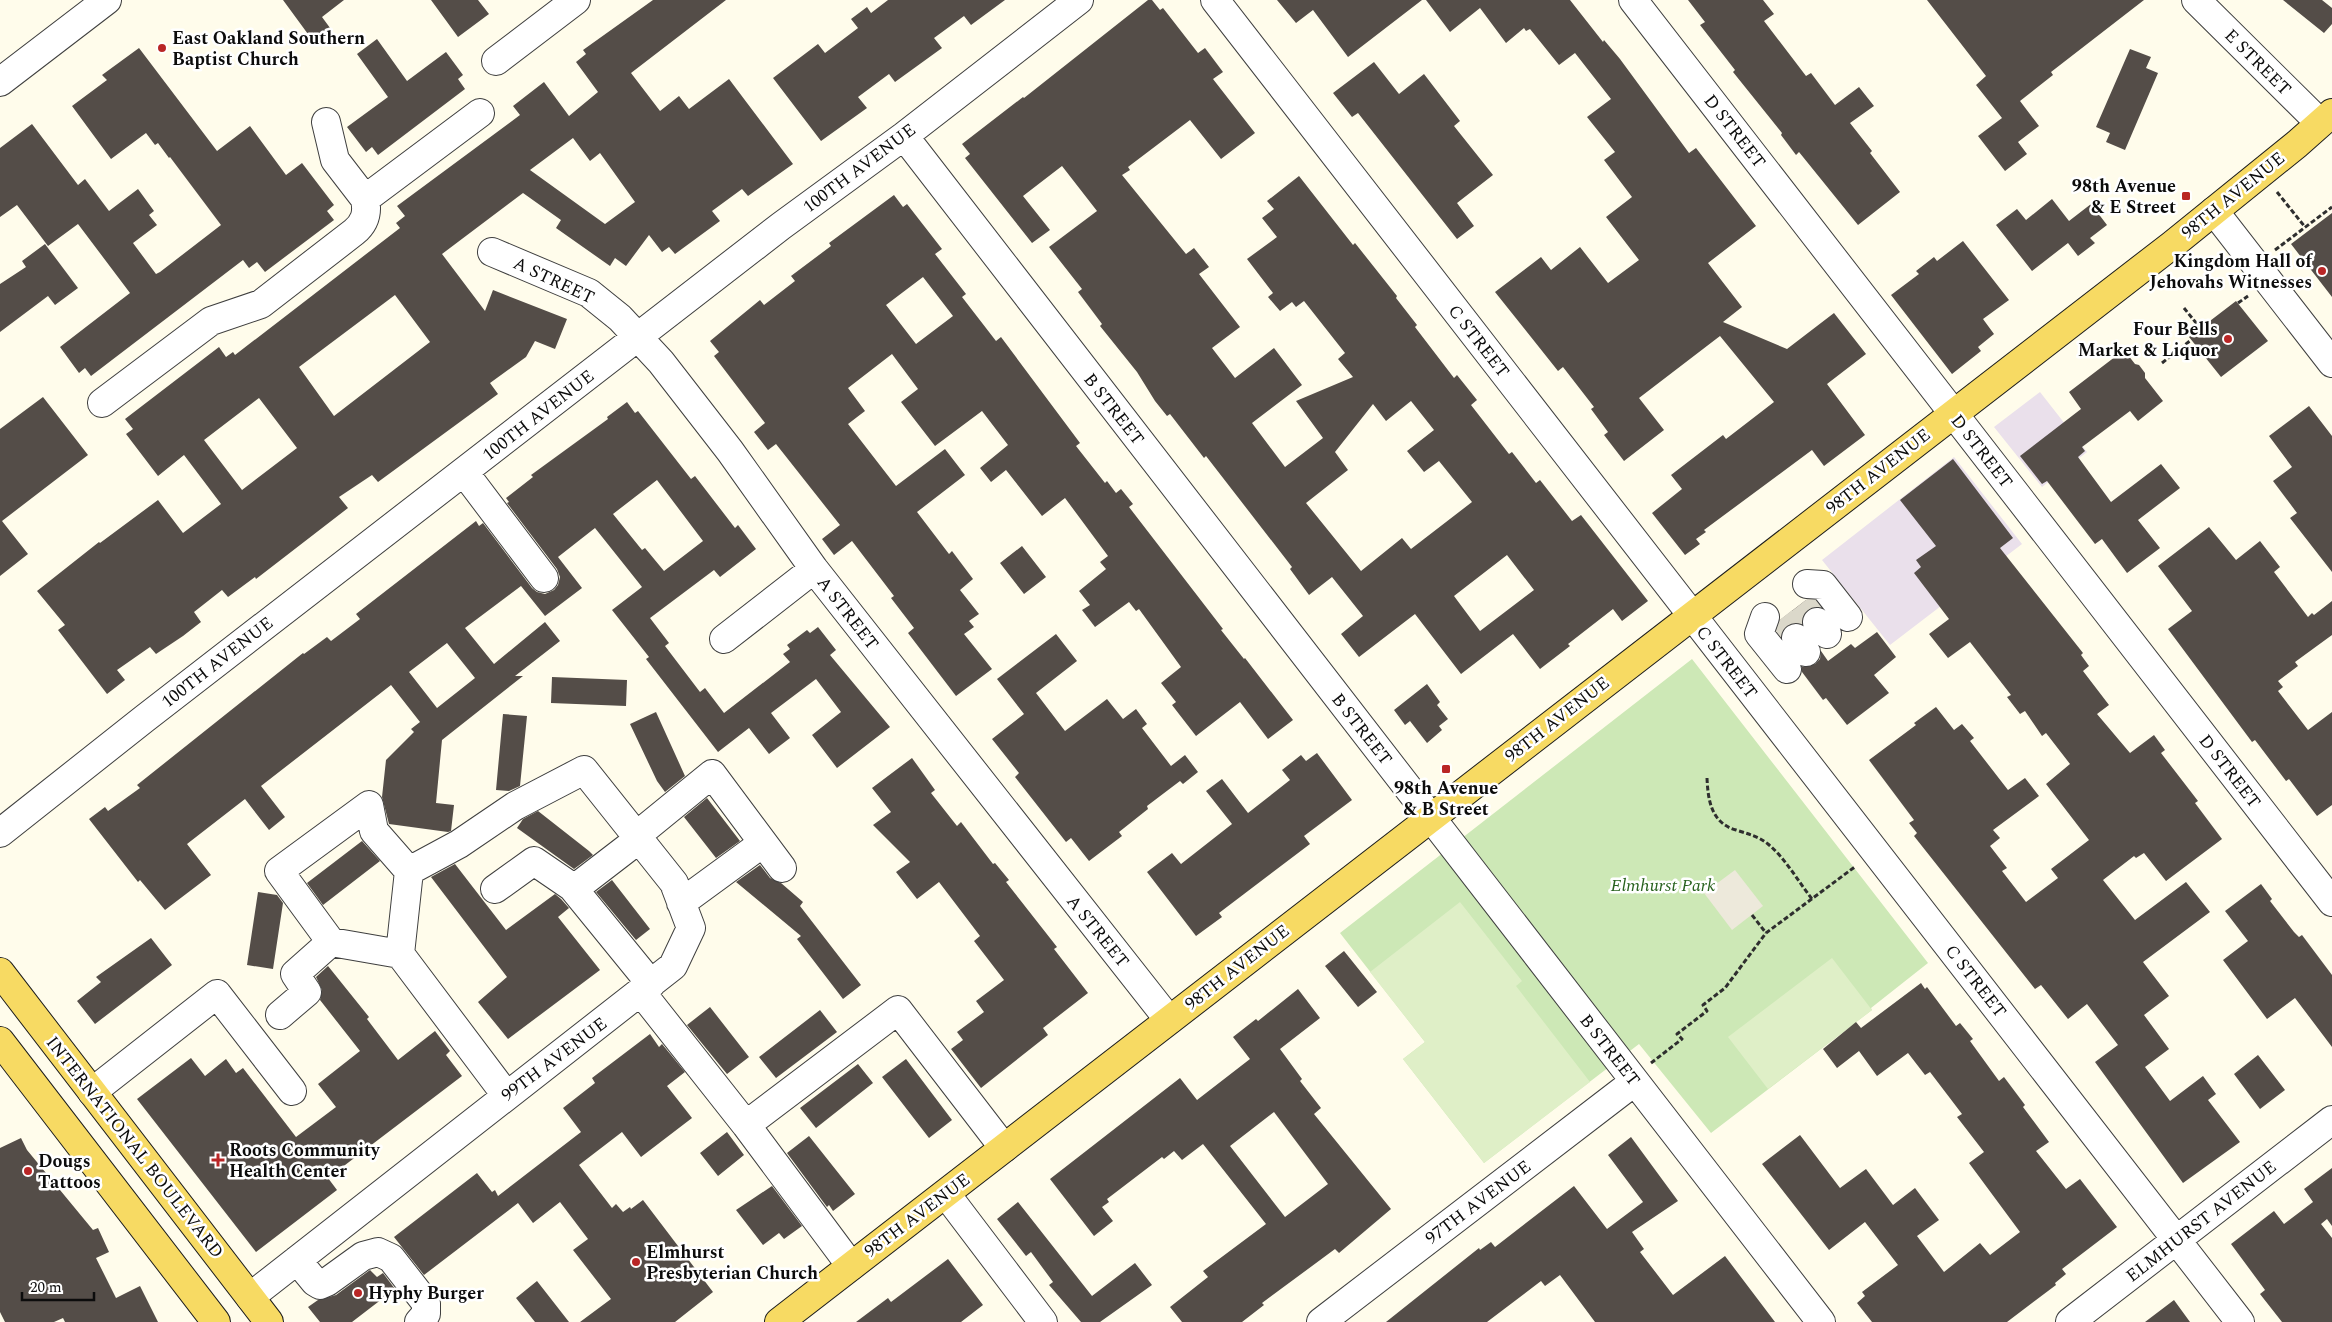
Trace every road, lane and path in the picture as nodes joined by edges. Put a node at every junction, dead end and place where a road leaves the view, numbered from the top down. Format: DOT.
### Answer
graph roads {
  1 [pos="107,0"];
  2 [pos="576,0"];
  3 [pos="1079,0"];
  4 [pos="1215,0"];
  5 [pos="1633,0"];
  6 [pos="2196,0"];
  7 [pos="496,61"];
  8 [pos="0,82"];
  9 [pos="480,113"];
  10 [pos="2326,118"];
  11 [pos="326,122"];
  12 [pos="904,136"];
  13 [pos="2262,172"];
  14 [pos="365,199"];
  15 [pos="2332,207"];
  16 [pos="2214,211"];
  17 [pos="2304,227"];
  18 [pos="492,252"];
  19 [pos="2255,265"];
  20 [pos="2184,308"];
  21 [pos="2201,329"];
  22 [pos="638,338"];
  23 [pos="2191,340"];
  24 [pos="2162,363"];
  25 [pos="2332,363"];
  26 [pos="102,403"];
  27 [pos="1952,413"];
  28 [pos="464,472"];
  29 [pos="814,570"];
  30 [pos="544,578"];
  31 [pos="1691,616"];
  32 [pos="1848,616"];
  33 [pos="1796,622"];
  34 [pos="724,639"];
  35 [pos="1707,778"];
  36 [pos="1430,817"];
  37 [pos="0,833"];
  38 [pos="637,837"];
  39 [pos="763,842"];
  40 [pos="1874,852"];
  41 [pos="782,868"];
  42 [pos="409,871"];
  43 [pos="495,889"];
  44 [pos="574,889"];
  45 [pos="1812,899"];
  46 [pos="2332,902"];
  47 [pos="682,904"];
  48 [pos="1752,914"];
  49 [pos="1766,932"];
  50 [pos="331,942"];
  51 [pos="400,954"];
  52 [pos="0,972"];
  53 [pos="646,988"];
  54 [pos="280,1015"];
  55 [pos="1169,1020"];
  56 [pos="0,1041"];
  57 [pos="1634,1082"];
  58 [pos="292,1091"];
  59 [pos="92,1092"];
  60 [pos="506,1095"];
  61 [pos="2332,1120"];
  62 [pos="746,1125"];
  63 [pos="1004,1148"];
  64 [pos="946,1194"];
  65 [pos="2176,1241"];
  66 [pos="297,1260"];
  67 [pos="851,1266"];
  68 [pos="250,1297"];
  69 [pos="216,1322"];
  70 [pos="269,1322"];
  71 [pos="419,1322"];
  72 [pos="779,1322"];
  73 [pos="1044,1322"];
  74 [pos="1322,1322"];
  75 [pos="1821,1322"];
  76 [pos="2070,1322"];
  77 [pos="2240,1322"];
  1 -- 8 [label="street"];
  2 -- 7 [label="street"];
  3 -- 12 [label="street, 100TH AVENUE"];
  4 -- 31 [label="street, C STREET"];
  5 -- 27 [label="street, D STREET"];
  6 -- 10 [label="street, E STREET"];
  9 -- 14 [label="street"];
  10 -- 13 [label="main road, 98TH AVENUE"];
  11 -- 14 [label="street"];
  12 -- 22 [label="street, 100TH AVENUE"];
  12 -- 36 [label="street, B STREET"];
  13 -- 16 [label="main road, 98TH AVENUE"];
  13 -- 17 [label="path"];
  14 -- 26 [label="street"];
  15 -- 17 [label="path"];
  16 -- 19 [label="street"];
  16 -- 27 [label="main road, 98TH AVENUE"];
  17 -- 19 [label="path"];
  18 -- 22 [label="street, A STREET"];
  19 -- 25 [label="street"];
  20 -- 21 [label="path"];
  22 -- 28 [label="street, 100TH AVENUE"];
  22 -- 29 [label="street, A STREET"];
  23 -- 24 [label="path"];
  27 -- 31 [label="main road, 98TH AVENUE"];
  27 -- 46 [label="street, D STREET"];
  28 -- 30 [label="street"];
  28 -- 37 [label="street, 100TH AVENUE"];
  29 -- 34 [label="street"];
  29 -- 55 [label="street, A STREET"];
  31 -- 36 [label="main road, 98TH AVENUE"];
  31 -- 40 [label="street, C STREET"];
  32 -- 33 [label="street"];
  35 -- 45 [label="path"];
  36 -- 55 [label="main road, 98TH AVENUE"];
  36 -- 57 [label="street, B STREET"];
  38 -- 39 [label="street"];
  38 -- 42 [label="street, 99TH AVENUE"];
  38 -- 44 [label="street"];
  38 -- 47 [label="street, 99TH AVENUE"];
  39 -- 41 [label="street"];
  39 -- 47 [label="street"];
  40 -- 45 [label="path"];
  40 -- 65 [label="street, C STREET"];
  42 -- 50 [label="street"];
  42 -- 51 [label="street"];
  43 -- 44 [label="street"];
  44 -- 53 [label="street"];
  45 -- 49 [label="path"];
  47 -- 53 [label="street, 99TH AVENUE"];
  48 -- 49 [label="path"];
  49 -- 57 [label="path"];
  50 -- 51 [label="street"];
  50 -- 54 [label="street"];
  51 -- 60 [label="street"];
  52 -- 59 [label="main road, INTERNATIONAL BOULEVARD"];
  53 -- 60 [label="street, 99TH AVENUE"];
  53 -- 62 [label="street"];
  55 -- 63 [label="main road, 98TH AVENUE"];
  56 -- 69 [label="main road"];
  57 -- 74 [label="street, 97TH AVENUE"];
  57 -- 75 [label="street, B STREET"];
  58 -- 59 [label="street"];
  59 -- 68 [label="main road, INTERNATIONAL BOULEVARD"];
  60 -- 66 [label="street, 99TH AVENUE"];
  61 -- 65 [label="street, ELMHURST AVENUE"];
  62 -- 63 [label="street"];
  62 -- 67 [label="street"];
  63 -- 64 [label="main road, 98TH AVENUE"];
  64 -- 67 [label="main road, 98TH AVENUE"];
  64 -- 73 [label="street"];
  65 -- 76 [label="street, ELMHURST AVENUE"];
  65 -- 77 [label="street, C STREET"];
  66 -- 68 [label="street, 99TH AVENUE"];
  66 -- 71 [label="street"];
  67 -- 72 [label="main road, 98TH AVENUE"];
  68 -- 70 [label="main road, INTERNATIONAL BOULEVARD"];
}
